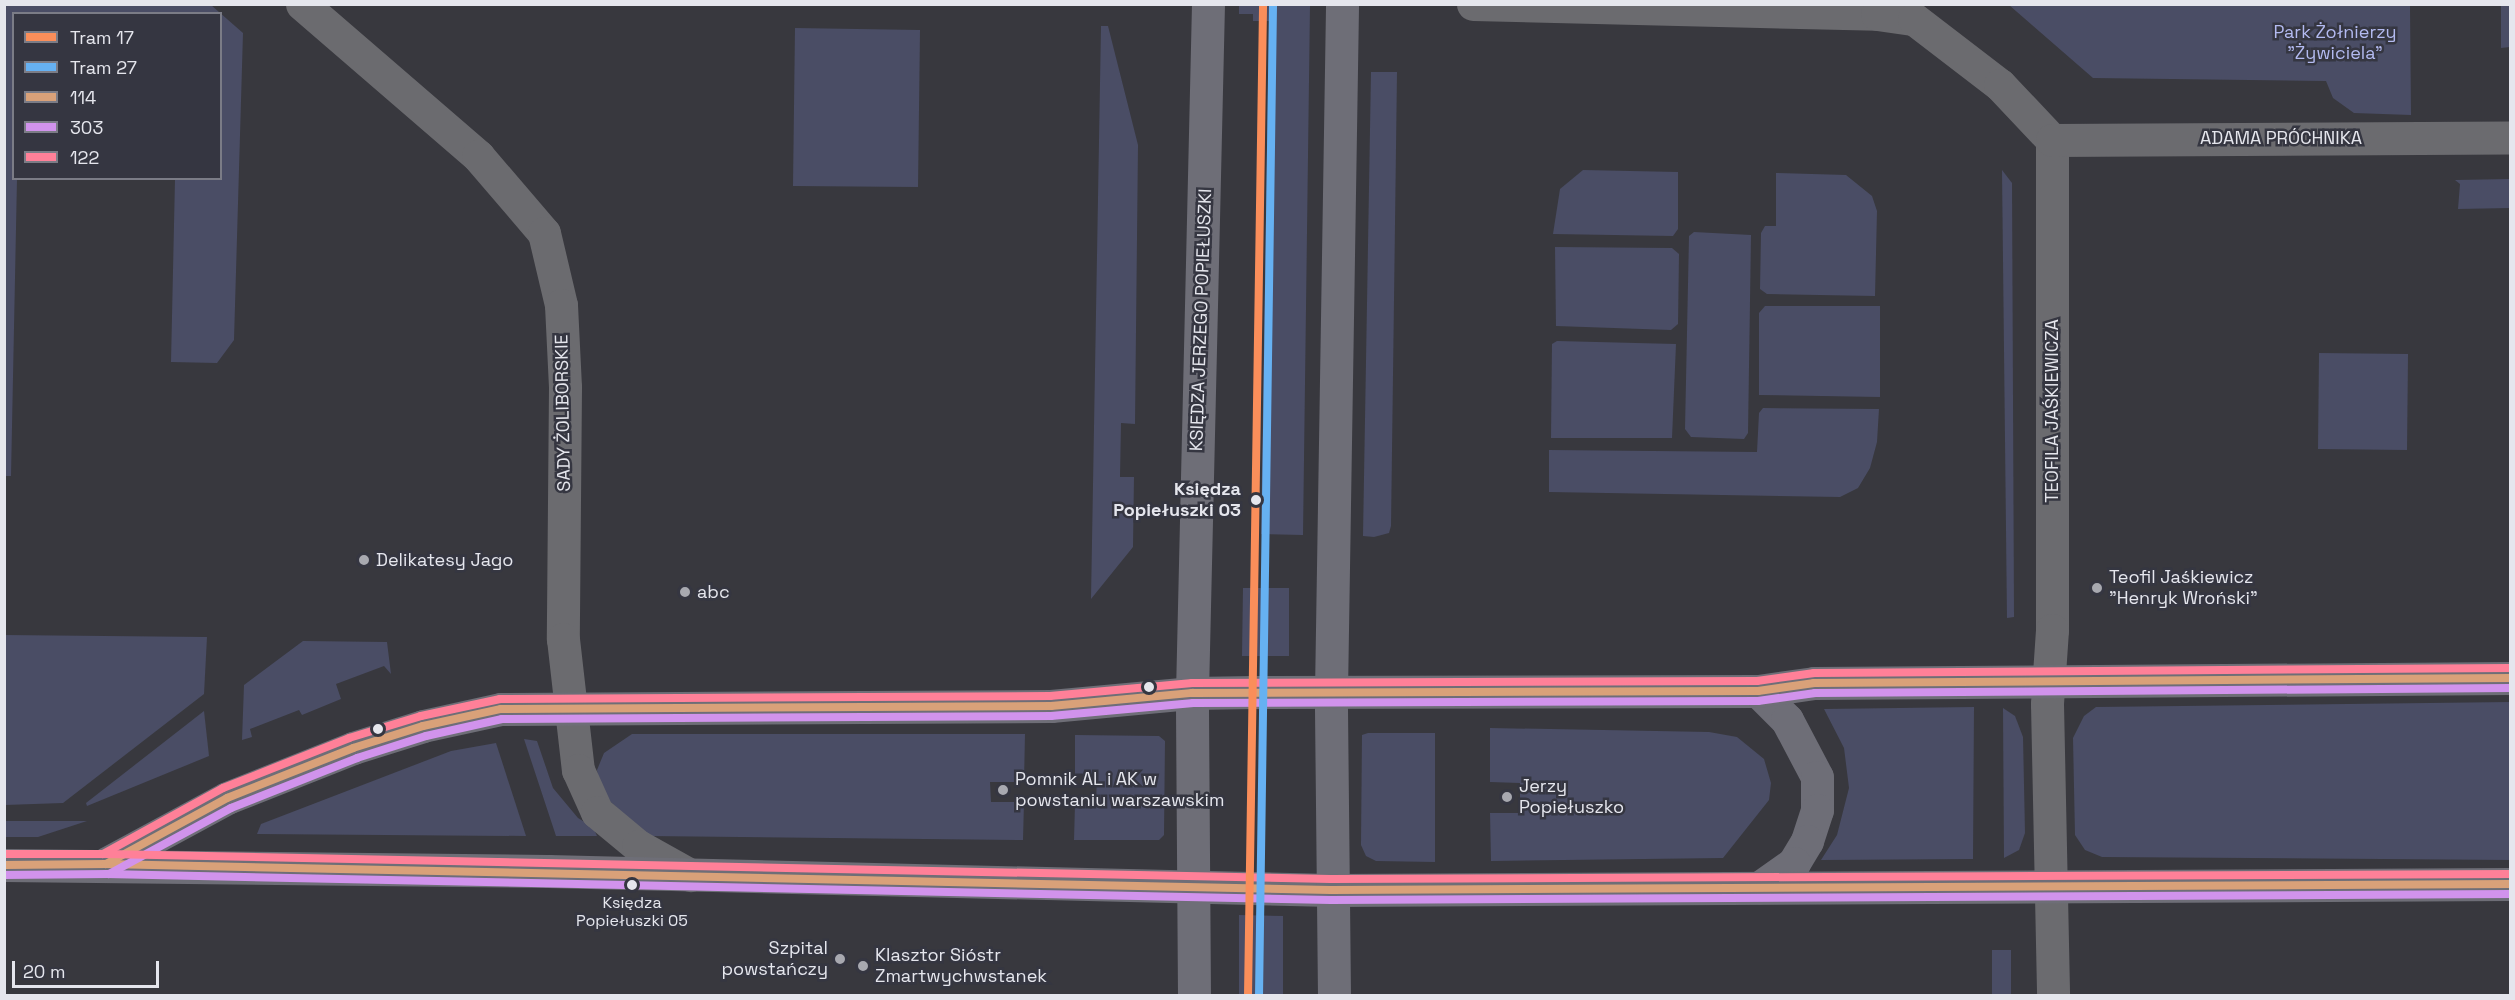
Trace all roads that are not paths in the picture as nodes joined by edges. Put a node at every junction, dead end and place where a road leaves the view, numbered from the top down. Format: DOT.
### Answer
graph roads {
  1 [pos="302,4"];
  2 [pos="1208,4"];
  3 [pos="1342,4"];
  4 [pos="1473,4"];
  5 [pos="2511,138"];
  6 [pos="2052,140"];
  7 [pos="2511,678"];
  8 [pos="2049,682"];
  9 [pos="1758,691"];
  10 [pos="1331,692"];
  11 [pos="1192,693"];
  12 [pos="568,707"];
  13 [pos="106,864"];
  14 [pos="4,865"];
  15 [pos="690,875"];
  16 [pos="2511,884"];
  17 [pos="2051,885"];
  18 [pos="1194,886"];
  19 [pos="1760,886"];
  20 [pos="1331,890"];
  21 [pos="1194,996"];
  22 [pos="1334,996"];
  23 [pos="2053,996"];
  1 -- 12 [label="street, SADY ŻOLIBORSKIE"];
  2 -- 11 [label="street, KSIĘDZA JERZEGO POPIEŁUSZKI"];
  3 -- 10 [label="street"];
  4 -- 6 [label="street"];
  5 -- 6 [label="street, ADAMA PRÓCHNIKA"];
  6 -- 8 [label="street, TEOFILA JAŚKIEWICZA"];
  7 -- 8 [label="street"];
  8 -- 9 [label="street"];
  8 -- 17 [label="street, TEOFILA JAŚKIEWICZA"];
  9 -- 10 [label="street"];
  9 -- 19 [label="street"];
  10 -- 11 [label="street"];
  10 -- 20 [label="street"];
  11 -- 12 [label="street"];
  11 -- 18 [label="street, KSIĘDZA JERZEGO POPIEŁUSZKI"];
  12 -- 13 [label="street"];
  12 -- 15 [label="street, SADY ŻOLIBORSKIE"];
  13 -- 14 [label="street"];
  13 -- 15 [label="street"];
  15 -- 18 [label="street"];
  16 -- 17 [label="street"];
  17 -- 19 [label="street"];
  17 -- 23 [label="street, TEOFILA JAŚKIEWICZA"];
  18 -- 20 [label="street"];
  18 -- 21 [label="street, KSIĘDZA JERZEGO POPIEŁUSZKI"];
  19 -- 20 [label="street"];
  20 -- 22 [label="street"];
}
